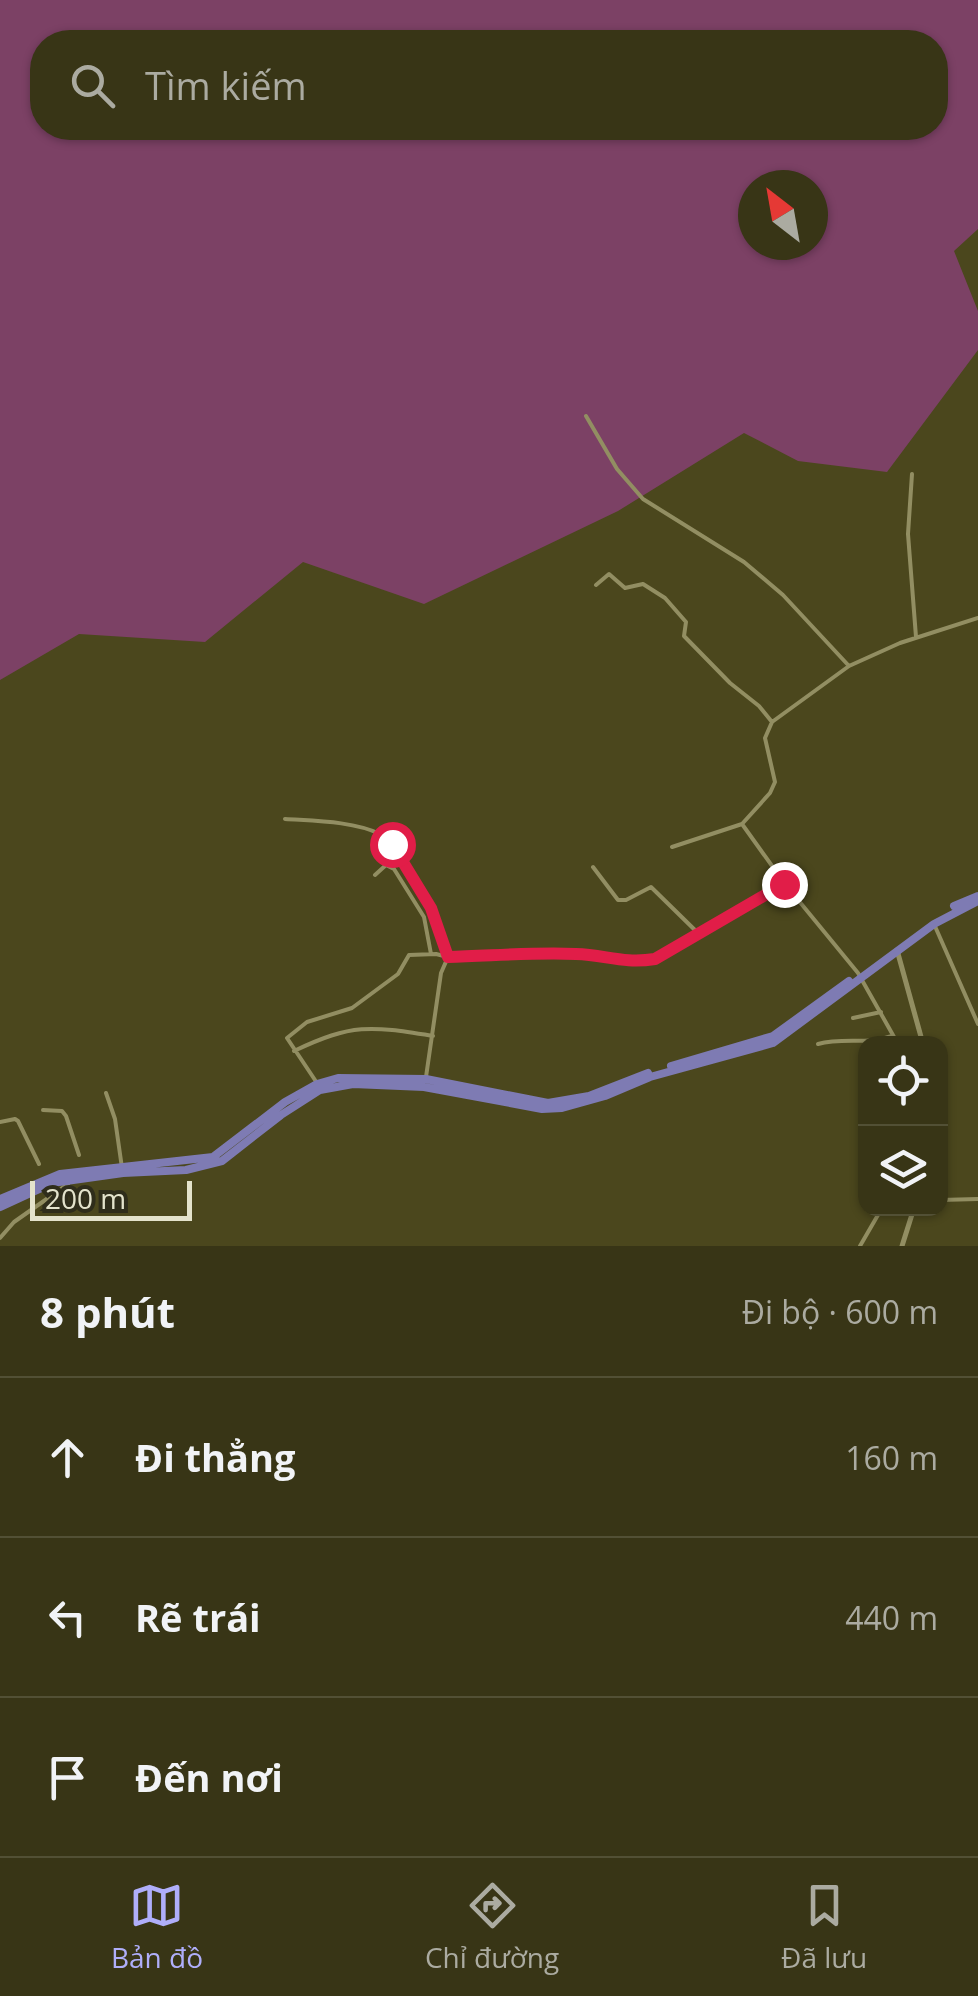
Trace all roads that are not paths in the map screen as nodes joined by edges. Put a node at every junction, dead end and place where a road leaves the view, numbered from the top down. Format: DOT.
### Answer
graph roads {
  1 [pos="586,416"];
  2 [pos="912,474"];
  3 [pos="596,585"];
  4 [pos="978,618"];
  5 [pos="916,637"];
  6 [pos="850,666"];
  7 [pos="772,722"];
  8 [pos="285,819"];
  9 [pos="742,824"];
  10 [pos="672,847"];
  11 [pos="593,867"];
  12 [pos="375,875"];
  13 [pos="784,884"];
  14 [pos="978,898"];
  15 [pos="934,924"];
  16 [pos="699,934"];
  17 [pos="889,953"];
  18 [pos="430,954"];
  19 [pos="448,957"];
  20 [pos="860,976"];
  21 [pos="881,1012"];
  22 [pos="853,1018"];
  23 [pos="978,1024"];
  24 [pos="433,1036"];
  25 [pos="893,1036"];
  26 [pos="920,1036"];
  27 [pos="858,1041"];
  28 [pos="818,1044"];
  29 [pos="294,1051"];
  30 [pos="425,1083"];
  31 [pos="319,1087"];
  32 [pos="106,1093"];
  33 [pos="44,1110"];
  34 [pos="0,1122"];
  35 [pos="79,1155"];
  36 [pos="39,1164"];
  37 [pos="123,1170"];
  38 [pos="81,1178"];
  39 [pos="0,1199"];
  40 [pos="978,1199"];
  41 [pos="948,1200"];
  42 [pos="0,1207"];
  43 [pos="877,1216"];
  44 [pos="911,1216"];
  45 [pos="0,1238"];
  46 [pos="860,1246"];
  47 [pos="902,1246"];
  1 -- 6 [label="street"];
  2 -- 5 [label="street"];
  3 -- 7 [label="street"];
  4 -- 5 [label="street"];
  5 -- 6 [label="street"];
  6 -- 7 [label="street"];
  7 -- 9 [label="street"];
  8 -- 19 [label="street"];
  9 -- 10 [label="street"];
  9 -- 13 [label="street"];
  11 -- 16 [label="street"];
  12 -- 18 [label="street"];
  13 -- 16 [label="street"];
  13 -- 20 [label="street"];
  14 -- 15 [label="highway"];
  14 -- 17 [label="highway"];
  15 -- 17 [label="highway"];
  15 -- 23 [label="street"];
  16 -- 19 [label="street"];
  17 -- 20 [label="highway"];
  17 -- 26 [label="street"];
  18 -- 19 [label="street"];
  18 -- 29 [label="street"];
  19 -- 24 [label="street"];
  20 -- 21 [label="street"];
  20 -- 30 [label="highway"];
  21 -- 22 [label="street"];
  21 -- 25 [label="street"];
  24 -- 29 [label="street"];
  24 -- 30 [label="street"];
  27 -- 28 [label="street"];
  29 -- 31 [label="street"];
  30 -- 31 [label="highway"];
  31 -- 37 [label="highway"];
  31 -- 37 [label="highway"];
  32 -- 37 [label="street"];
  33 -- 35 [label="street"];
  34 -- 36 [label="street"];
  37 -- 38 [label="highway"];
  37 -- 39 [label="highway"];
  38 -- 42 [label="highway"];
  38 -- 45 [label="street"];
  40 -- 41 [label="street"];
  43 -- 46 [label="street"];
  44 -- 47 [label="street"];
}
